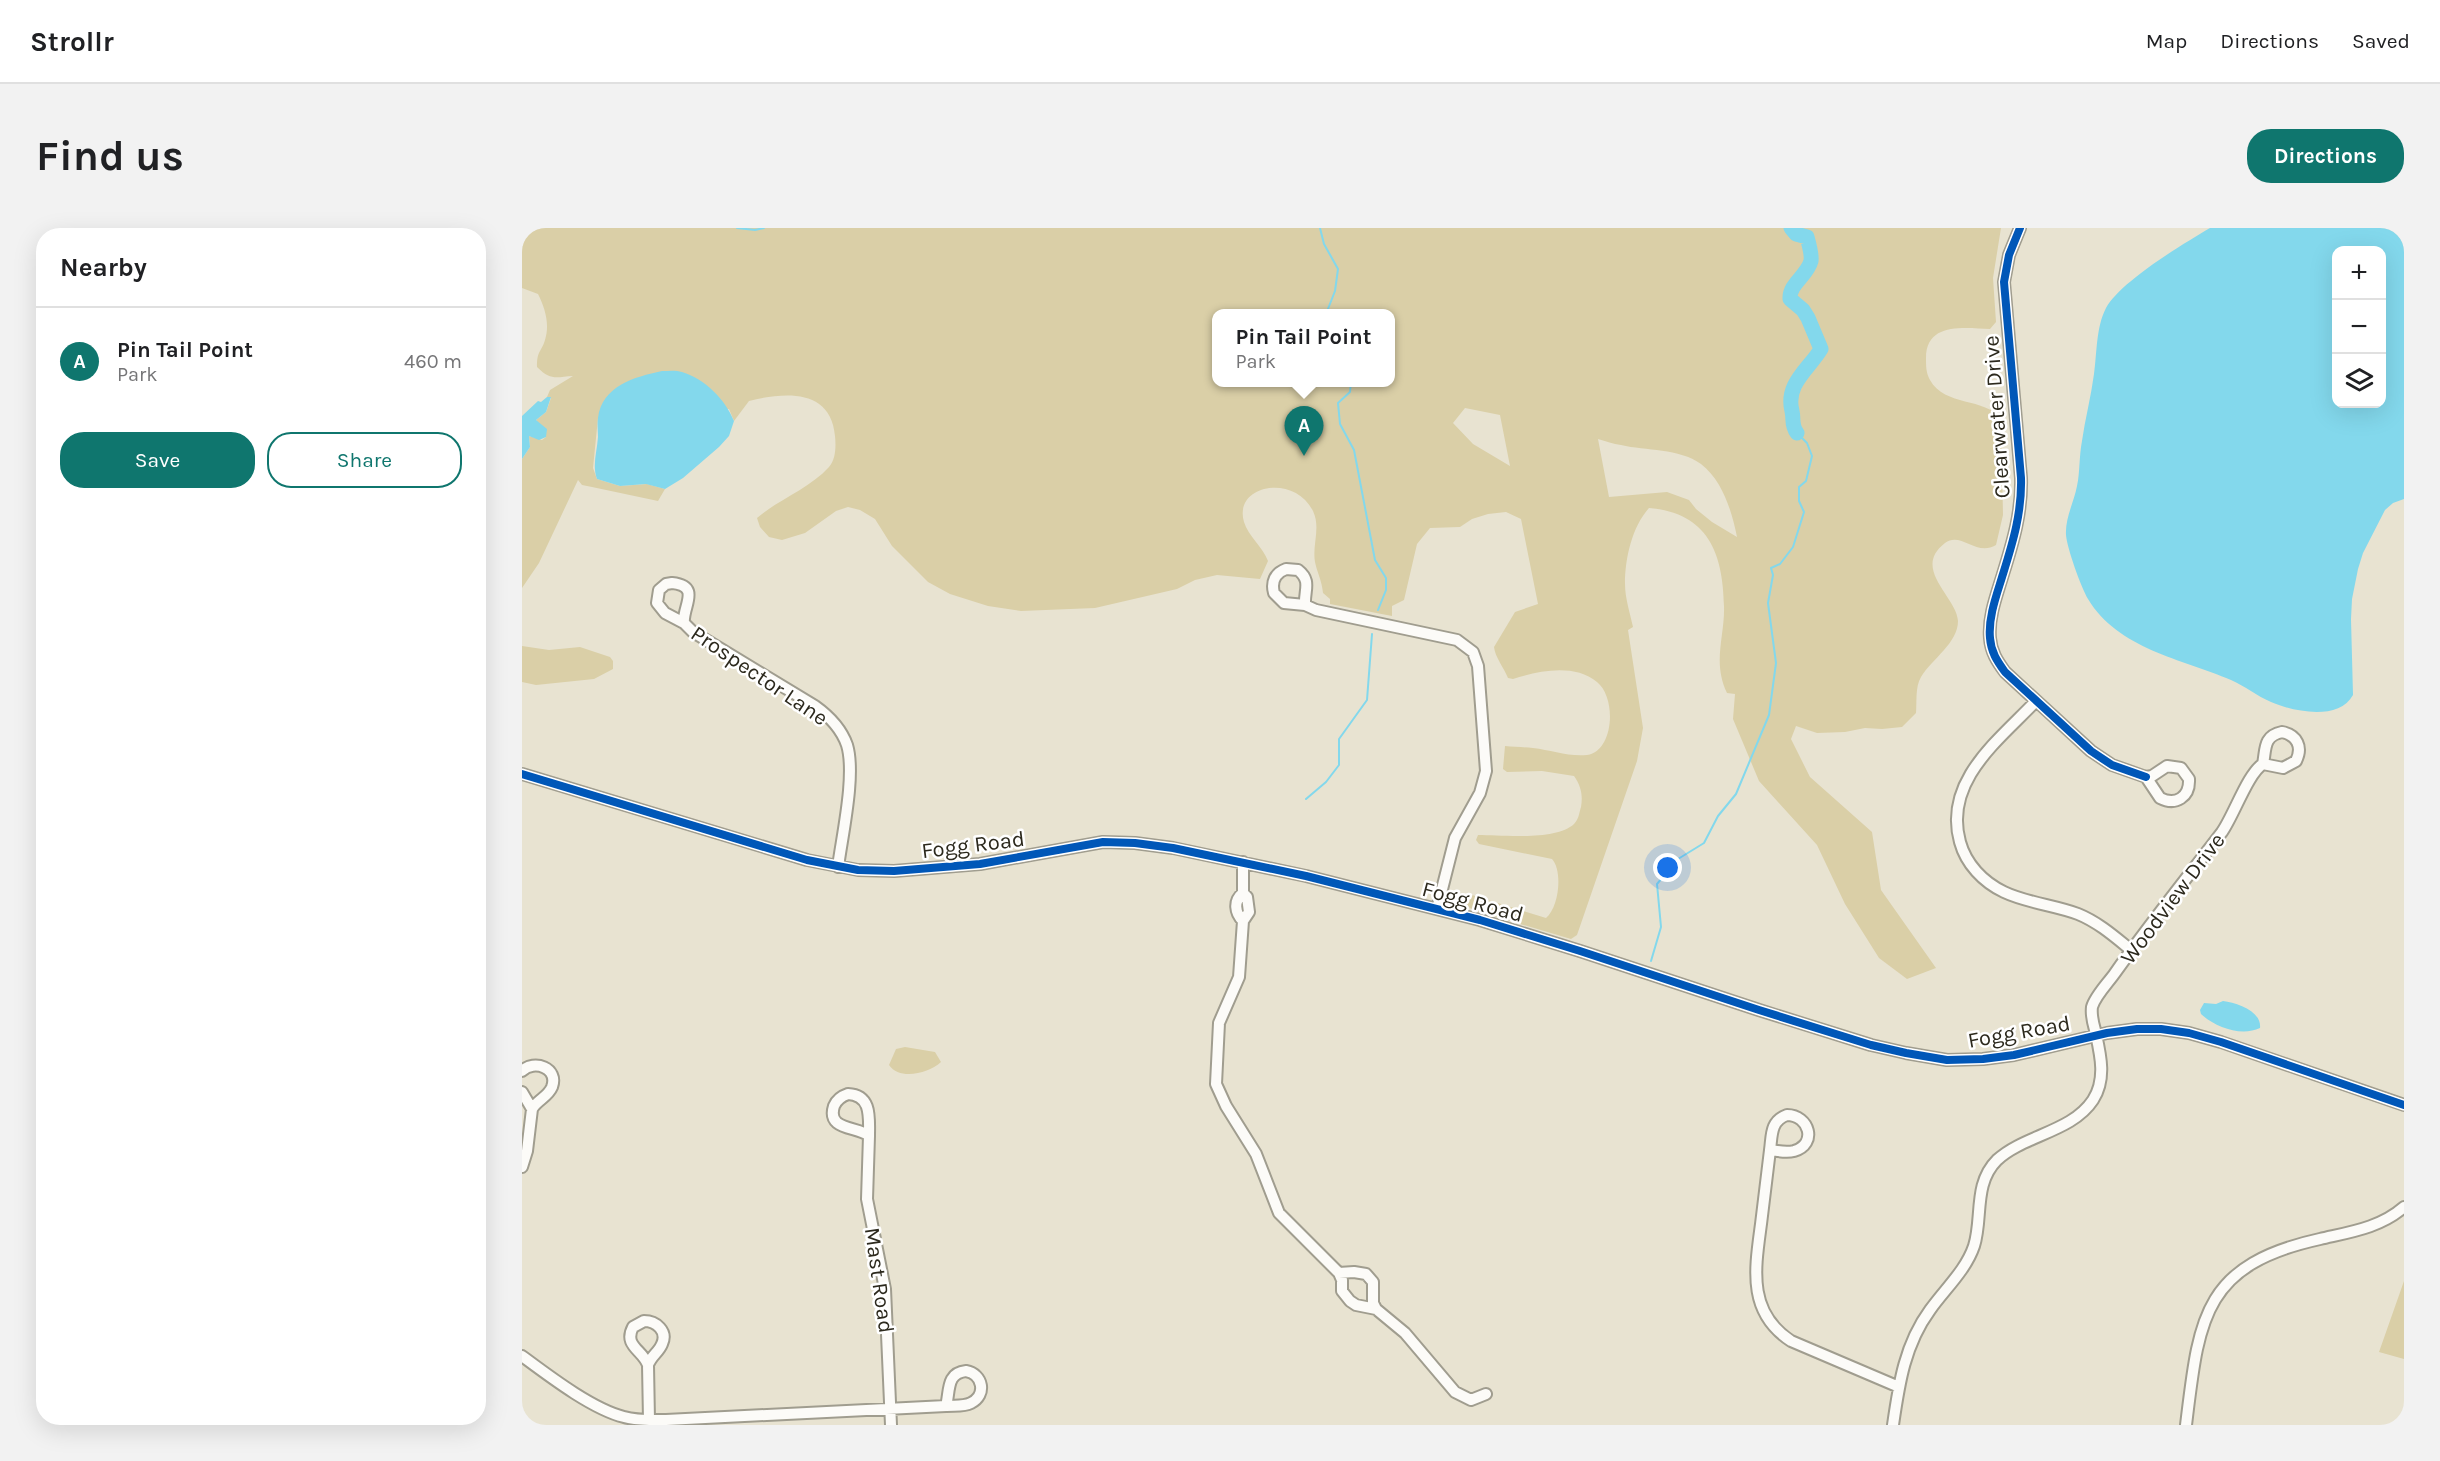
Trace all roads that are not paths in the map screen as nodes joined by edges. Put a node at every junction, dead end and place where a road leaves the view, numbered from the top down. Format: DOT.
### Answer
graph roads {
  1 [pos="2020,228"];
  2 [pos="1305,605"];
  3 [pos="684,622"];
  4 [pos="2036,701"];
  5 [pos="2262,764"];
  6 [pos="522,774"];
  7 [pos="2146,777"];
  8 [pos="1243,862"];
  9 [pos="838,867"];
  10 [pos="1437,909"];
  11 [pos="2131,950"];
  12 [pos="2096,1035"];
  13 [pos="522,1071"];
  14 [pos="522,1092"];
  15 [pos="2404,1105"];
  16 [pos="532,1108"];
  17 [pos="869,1136"];
  18 [pos="1770,1150"];
  19 [pos="522,1167"];
  20 [pos="2404,1207"];
  21 [pos="1339,1273"];
  22 [pos="1376,1309"];
  23 [pos="522,1356"];
  24 [pos="648,1365"];
  25 [pos="1899,1387"];
  26 [pos="1486,1394"];
  27 [pos="946,1406"];
  28 [pos="890,1409"];
  29 [pos="649,1420"];
  30 [pos="891,1425"];
  31 [pos="1893,1425"];
  32 [pos="2186,1425"];
  1 -- 4 [label="street, Clearwater Drive"];
  2 -- 10 [label="street"];
  3 -- 9 [label="street, Prospector Lane"];
  4 -- 7 [label="street, Clearwater Drive"];
  4 -- 11 [label="street"];
  5 -- 11 [label="street, Woodview Drive"];
  6 -- 9 [label="street, Fogg Road"];
  8 -- 9 [label="street, Fogg Road"];
  8 -- 10 [label="street, Fogg Road"];
  8 -- 21 [label="street"];
  10 -- 12 [label="street, Fogg Road"];
  11 -- 12 [label="street, Woodview Drive"];
  12 -- 15 [label="street, Fogg Road"];
  12 -- 25 [label="street, Woodview Drive"];
  13 -- 16 [label="street"];
  14 -- 16 [label="street"];
  16 -- 19 [label="street"];
  17 -- 28 [label="street, Mast Road"];
  18 -- 25 [label="street"];
  20 -- 32 [label="street"];
  21 -- 22 [label="street"];
  21 -- 22 [label="street"];
  22 -- 26 [label="street"];
  23 -- 29 [label="street"];
  24 -- 29 [label="street"];
  25 -- 31 [label="street, Woodview Drive"];
  27 -- 28 [label="street"];
  28 -- 29 [label="street"];
  28 -- 30 [label="street, Mast Road"];
}
